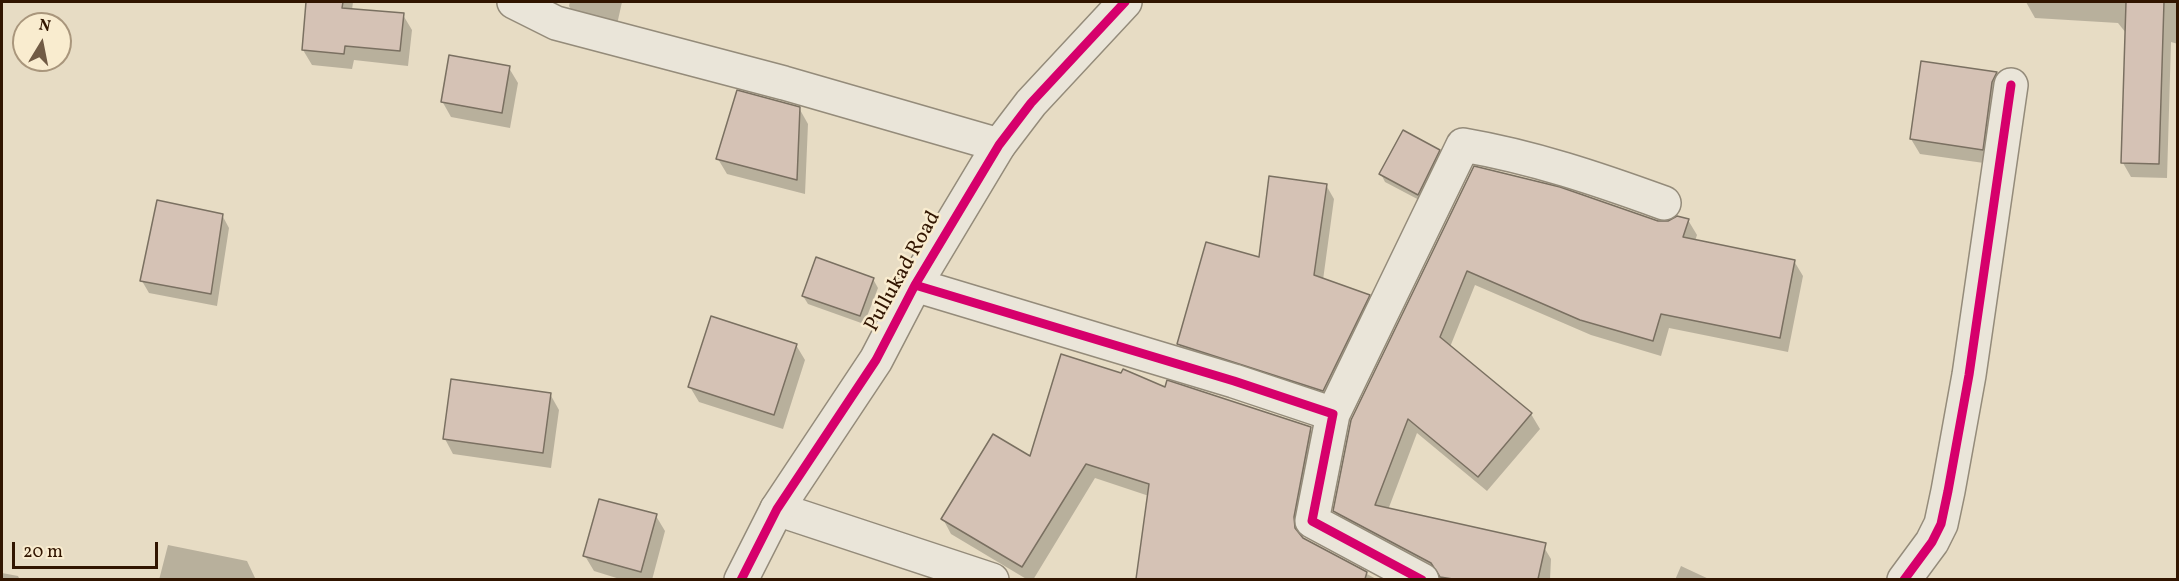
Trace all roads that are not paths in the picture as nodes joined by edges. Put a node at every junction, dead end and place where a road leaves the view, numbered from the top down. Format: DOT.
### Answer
graph roads {
  1 [pos="514,2"];
  2 [pos="1125,2"];
  3 [pos="2011,85"];
  4 [pos="999,145"];
  5 [pos="1664,203"];
  6 [pos="915,285"];
  7 [pos="1333,414"];
  8 [pos="777,509"];
  9 [pos="741,579"];
  10 [pos="992,579"];
  11 [pos="1422,579"];
  12 [pos="1904,579"];
  1 -- 4 [label="street"];
  2 -- 4 [label="street, Pullukad Road"];
  3 -- 12 [label="street"];
  4 -- 6 [label="street, Pullukad Road"];
  5 -- 7 [label="street"];
  6 -- 7 [label="street"];
  6 -- 8 [label="street, Pullukad Road"];
  7 -- 11 [label="street"];
  8 -- 9 [label="street, Pullukad Road"];
  8 -- 10 [label="street"];
}
